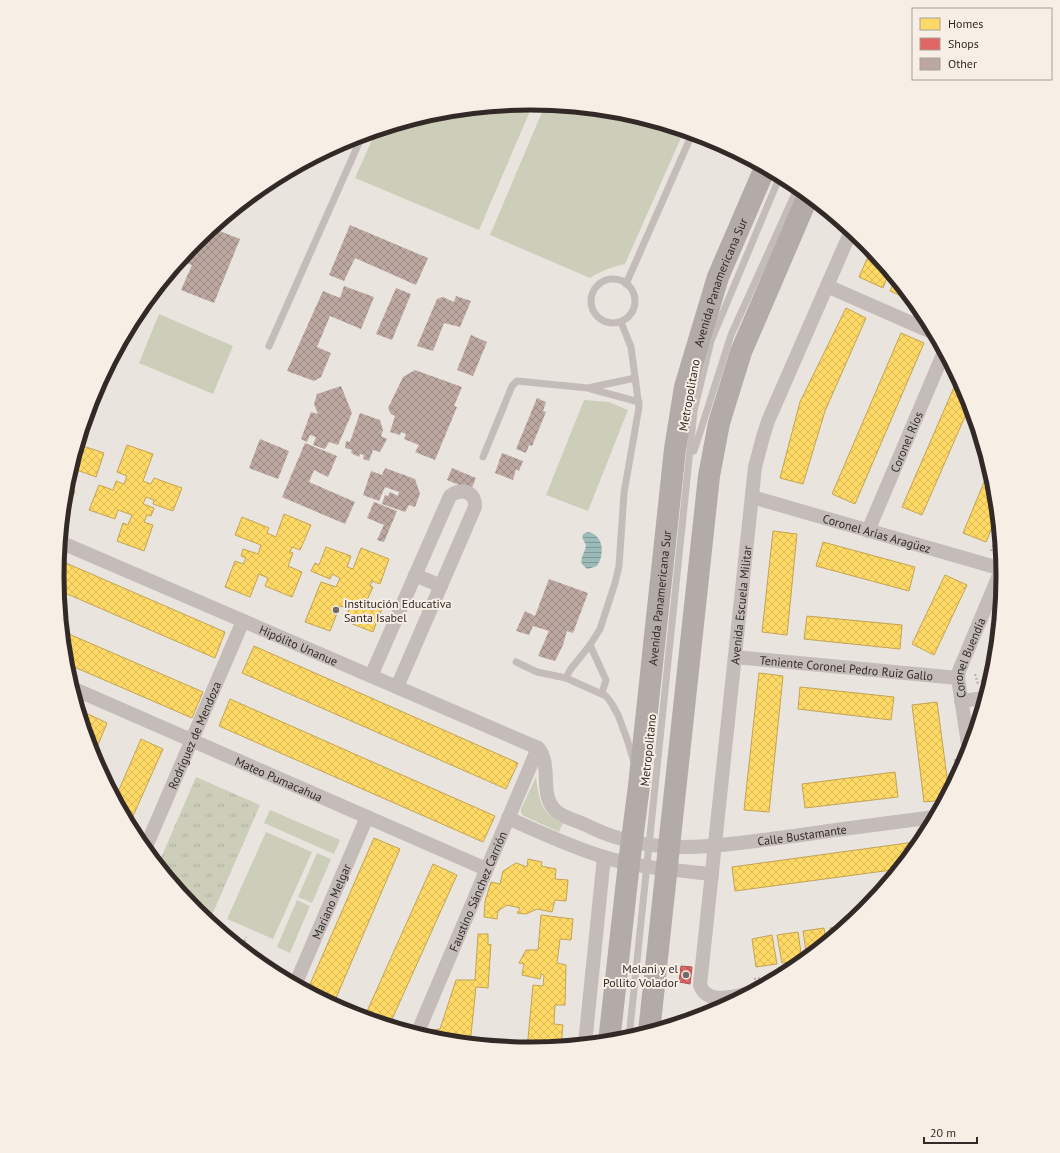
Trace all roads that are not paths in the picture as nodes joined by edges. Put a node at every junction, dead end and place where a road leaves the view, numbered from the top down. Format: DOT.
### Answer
graph roads {
  1 [pos="690,139"];
  2 [pos="359,143"];
  3 [pos="763,173"];
  4 [pos="778,182"];
  5 [pos="795,193"];
  6 [pos="806,201"];
  7 [pos="849,237"];
  8 [pos="626,284"];
  9 [pos="827,286"];
  10 [pos="621,322"];
  11 [pos="925,330"];
  12 [pos="269,346"];
  13 [pos="941,358"];
  14 [pos="635,378"];
  15 [pos="588,388"];
  16 [pos="639,402"];
  17 [pos="483,457"];
  18 [pos="690,464"];
  19 [pos="752,497"];
  20 [pos="868,531"];
  21 [pos="65,544"];
  22 [pos="996,567"];
  23 [pos="415,575"];
  24 [pos="996,584"];
  25 [pos="441,586"];
  26 [pos="243,621"];
  27 [pos="590,645"];
  28 [pos="735,657"];
  29 [pos="516,662"];
  30 [pos="371,676"];
  31 [pos="566,678"];
  32 [pos="958,678"];
  33 [pos="397,688"];
  34 [pos="79,692"];
  35 [pos="602,693"];
  36 [pos="979,699"];
  37 [pos="961,701"];
  38 [pos="967,738"];
  39 [pos="192,740"];
  40 [pos="538,748"];
  41 [pos="639,786"];
  42 [pos="367,817"];
  43 [pos="508,818"];
  44 [pos="929,818"];
  45 [pos="147,841"];
  46 [pos="715,847"];
  47 [pos="648,855"];
  48 [pos="604,857"];
  49 [pos="486,869"];
  50 [pos="712,874"];
  51 [pos="297,980"];
  52 [pos="731,996"];
  53 [pos="649,1027"];
  54 [pos="418,1029"];
  55 [pos="630,1032"];
  56 [pos="611,1036"];
  57 [pos="585,1040"];
  1 -- 8 [label="lane"];
  2 -- 12 [label="lane"];
  3 -- 41 [label="main road, Avenida Panamericana Sur"];
  4 -- 18 [label="lane, Metropolitano"];
  5 -- 18 [label="lane, Metropolitano"];
  6 -- 47 [label="main road, Avenida Panamericana Sur"];
  7 -- 9 [label="street, Avenida Escuela Militar"];
  8 -- 10 [label="lane"];
  8 -- 10 [label="lane"];
  9 -- 11 [label="street"];
  9 -- 19 [label="street, Avenida Escuela Militar"];
  10 -- 14 [label="lane"];
  13 -- 20 [label="street, Coronel Ríos"];
  14 -- 15 [label="lane"];
  14 -- 16 [label="lane"];
  15 -- 16 [label="lane"];
  15 -- 17 [label="lane"];
  16 -- 27 [label="lane"];
  18 -- 47 [label="lane, Metropolitano"];
  19 -- 20 [label="street, Coronel Arias Aragüez"];
  19 -- 28 [label="street, Avenida Escuela Militar"];
  20 -- 22 [label="street, Coronel Arias Aragüez"];
  21 -- 26 [label="street, Hipólito Unanue"];
  23 -- 25 [label="street"];
  23 -- 25 [label="street"];
  23 -- 30 [label="street"];
  24 -- 32 [label="street, Coronel Buendía"];
  25 -- 33 [label="street"];
  26 -- 30 [label="street, Hipólito Unanue"];
  26 -- 39 [label="street, Rodríguez de Mendoza"];
  27 -- 31 [label="lane"];
  27 -- 35 [label="lane"];
  28 -- 32 [label="street, Teniente Coronel Pedro Ruiz Gallo"];
  28 -- 46 [label="street, Avenida Escuela Militar"];
  29 -- 31 [label="lane"];
  30 -- 33 [label="street, Hipólito Unanue"];
  31 -- 35 [label="lane"];
  32 -- 37 [label="street, Coronel Buendía"];
  33 -- 40 [label="street, Hipólito Unanue"];
  34 -- 39 [label="street, Mateo Pumacahua"];
  35 -- 41 [label="lane"];
  36 -- 37 [label="street"];
  37 -- 38 [label="street, Coronel Buendía"];
  39 -- 42 [label="street, Mateo Pumacahua"];
  39 -- 45 [label="street, Rodríguez de Mendoza"];
  40 -- 43 [label="street, Faustino Sánchez Carrión"];
  40 -- 47 [label="street"];
  41 -- 47 [label="main road, Avenida Panamericana Sur"];
  42 -- 49 [label="street, Mateo Pumacahua"];
  42 -- 51 [label="street, Mariano Melgar"];
  43 -- 48 [label="street"];
  43 -- 49 [label="street, Faustino Sánchez Carrión"];
  44 -- 46 [label="street, Calle Bustamante"];
  46 -- 47 [label="street, Calle Bustamante"];
  46 -- 50 [label="street, Avenida Escuela Militar"];
  47 -- 48 [label="street"];
  47 -- 50 [label="street"];
  47 -- 53 [label="main road, Avenida Panamericana Sur"];
  47 -- 55 [label="lane, Metropolitano"];
  47 -- 56 [label="main road, Avenida Panamericana Sur"];
  48 -- 57 [label="street"];
  49 -- 54 [label="street, Faustino Sánchez Carrión"];
  50 -- 52 [label="street, Avenida Escuela Militar"];
}
